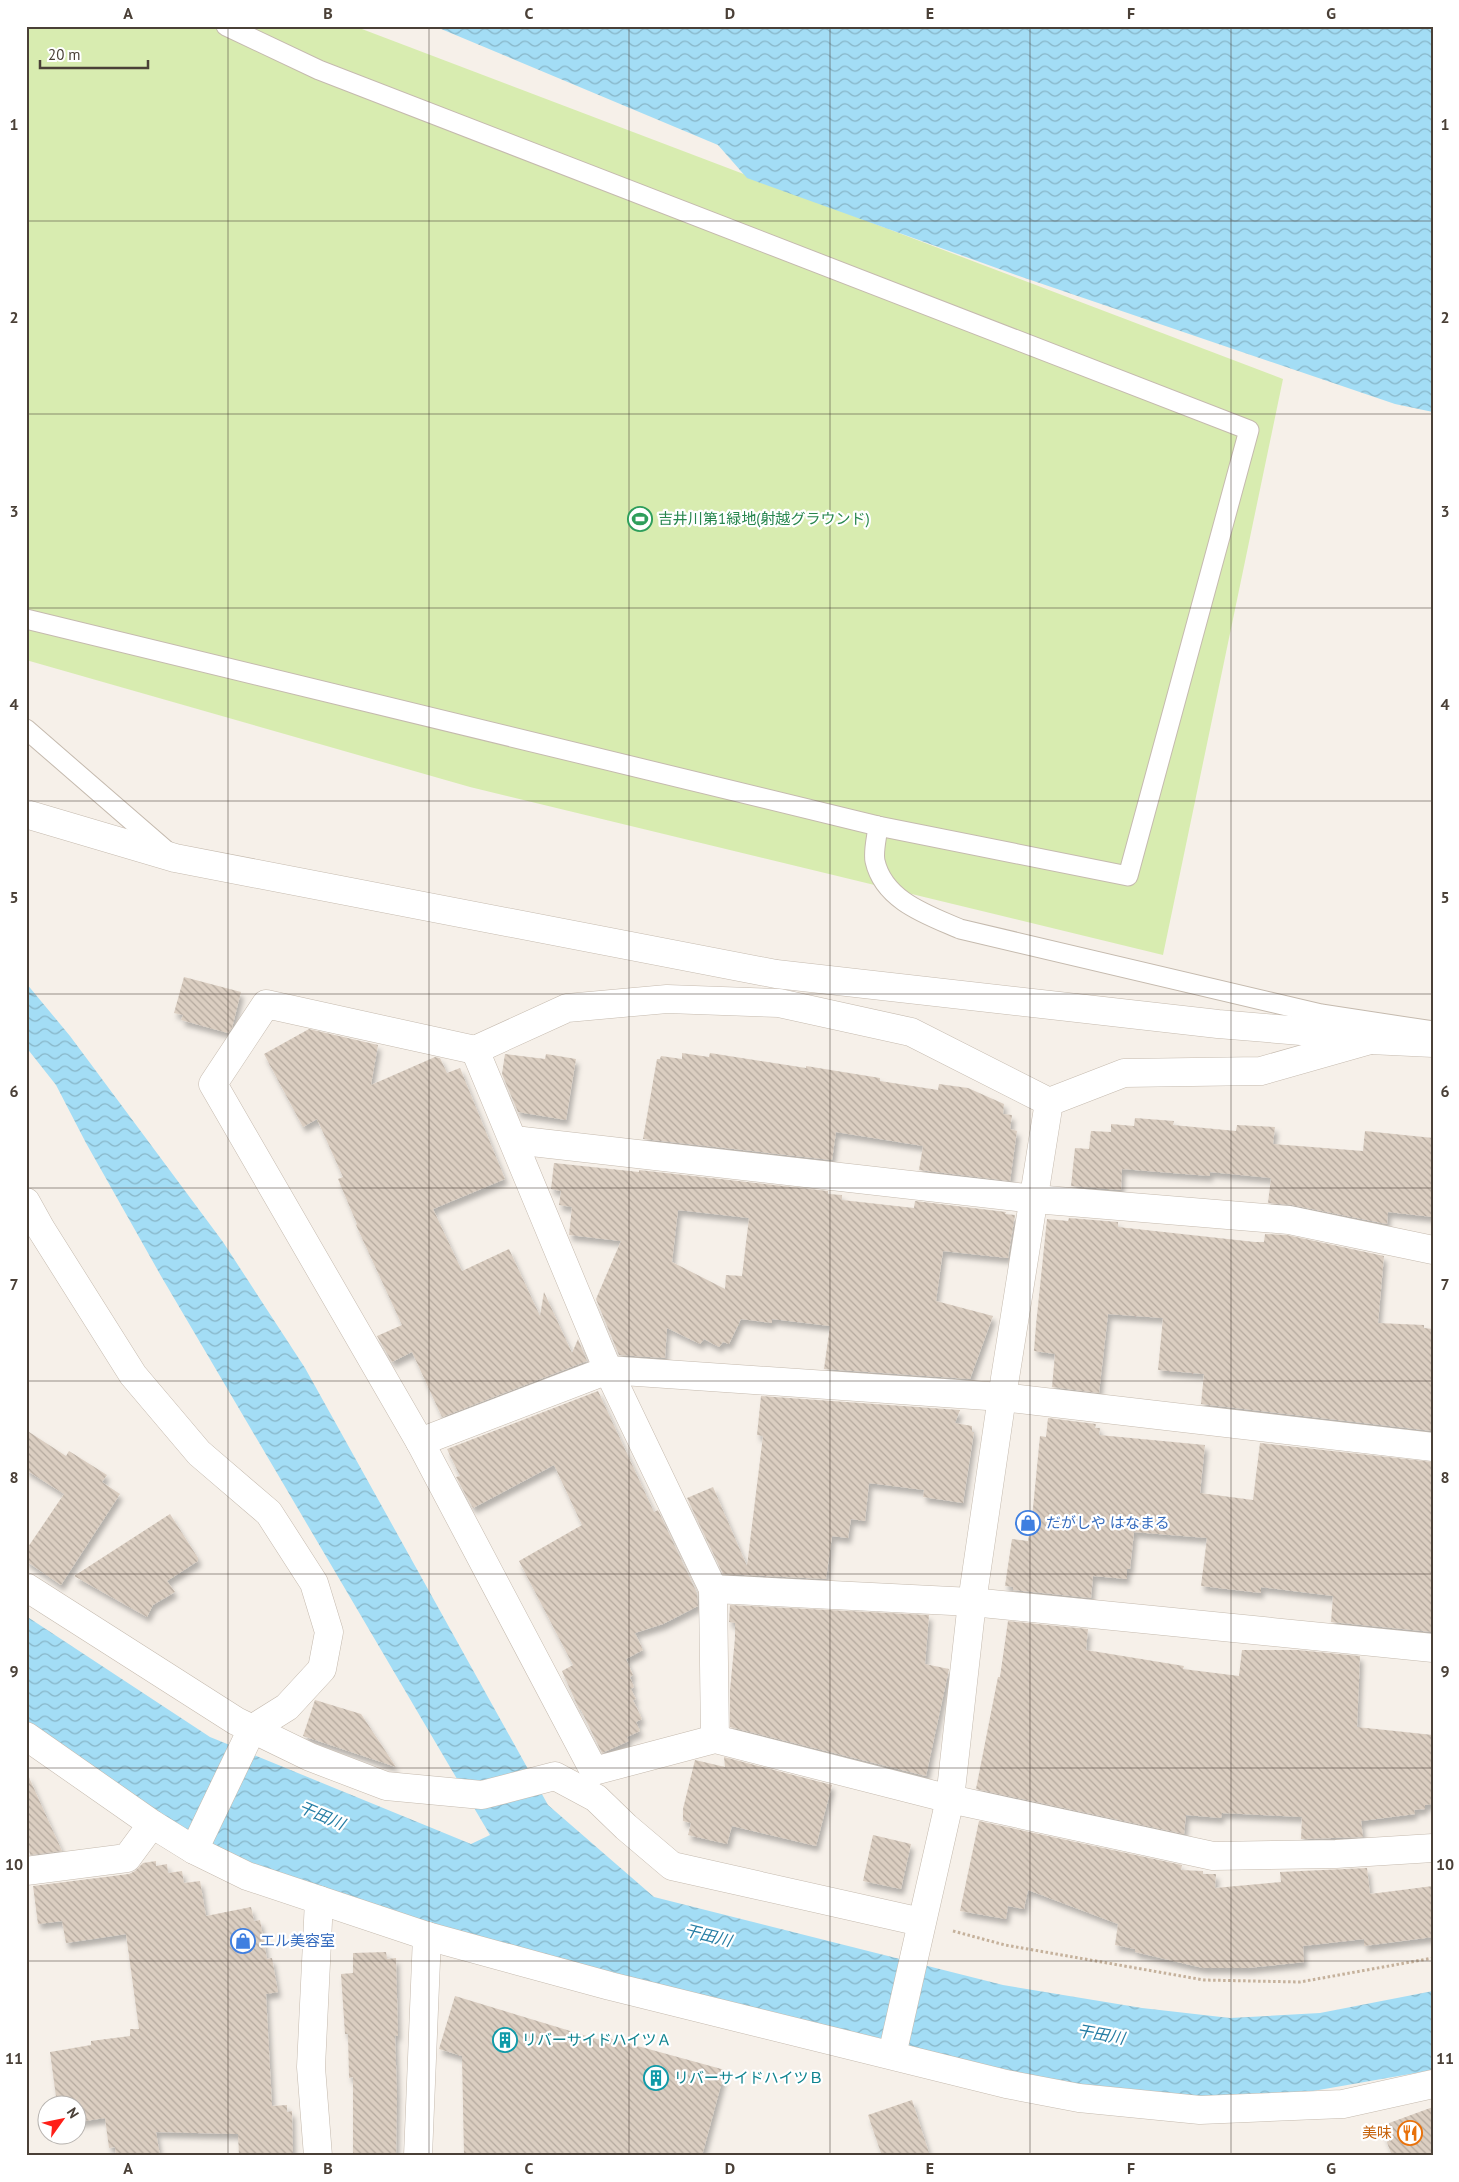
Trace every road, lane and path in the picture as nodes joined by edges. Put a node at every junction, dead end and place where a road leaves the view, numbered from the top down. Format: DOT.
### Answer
graph roads {
  1 [pos="226,26"];
  2 [pos="26,619"];
  3 [pos="26,729"];
  4 [pos="26,814"];
  5 [pos="878,826"];
  6 [pos="175,858"];
  7 [pos="1433,1031"];
  8 [pos="1370,1040"];
  9 [pos="1433,1043"];
  10 [pos="476,1050"];
  11 [pos="1049,1102"];
  12 [pos="514,1140"];
  13 [pos="1034,1199"];
  14 [pos="26,1202"];
  15 [pos="1433,1250"];
  16 [pos="608,1370"];
  17 [pos="1002,1397"];
  18 [pos="420,1442"];
  19 [pos="1433,1448"];
  20 [pos="26,1587"];
  21 [pos="713,1589"];
  22 [pos="972,1602"];
  23 [pos="1433,1648"];
  24 [pos="250,1734"];
  25 [pos="26,1736"];
  26 [pos="715,1739"];
  27 [pos="950,1799"];
  28 [pos="152,1824"];
  29 [pos="198,1842"];
  30 [pos="1433,1848"];
  31 [pos="26,1871"];
  32 [pos="319,1900"];
  33 [pos="919,1931"];
  34 [pos="427,1936"];
  35 [pos="1433,1958"];
  36 [pos="893,2047"];
  37 [pos="1433,2084"];
  38 [pos="318,2156"];
  39 [pos="418,2156"];
  1 -- 5 [label="lane"];
  2 -- 5 [label="lane"];
  3 -- 6 [label="lane"];
  4 -- 6 [label="street"];
  5 -- 7 [label="lane"];
  6 -- 8 [label="street"];
  8 -- 9 [label="street"];
  8 -- 11 [label="street"];
  10 -- 11 [label="street"];
  10 -- 12 [label="street"];
  10 -- 18 [label="street"];
  11 -- 13 [label="street"];
  12 -- 13 [label="street"];
  12 -- 16 [label="street"];
  13 -- 15 [label="street"];
  13 -- 17 [label="street"];
  14 -- 24 [label="street"];
  16 -- 17 [label="street"];
  16 -- 18 [label="street"];
  16 -- 21 [label="street"];
  17 -- 19 [label="street"];
  17 -- 22 [label="street"];
  18 -- 26 [label="street"];
  20 -- 24 [label="street"];
  21 -- 22 [label="street"];
  21 -- 26 [label="street"];
  22 -- 23 [label="street"];
  22 -- 27 [label="street"];
  24 -- 29 [label="street"];
  24 -- 33 [label="street"];
  25 -- 28 [label="street"];
  26 -- 27 [label="street"];
  27 -- 30 [label="street"];
  27 -- 33 [label="street"];
  28 -- 29 [label="street"];
  28 -- 31 [label="street"];
  29 -- 32 [label="street"];
  32 -- 34 [label="street"];
  32 -- 38 [label="street"];
  33 -- 35 [label="path"];
  33 -- 36 [label="street"];
  34 -- 36 [label="street"];
  34 -- 39 [label="street"];
  36 -- 37 [label="street"];
}
